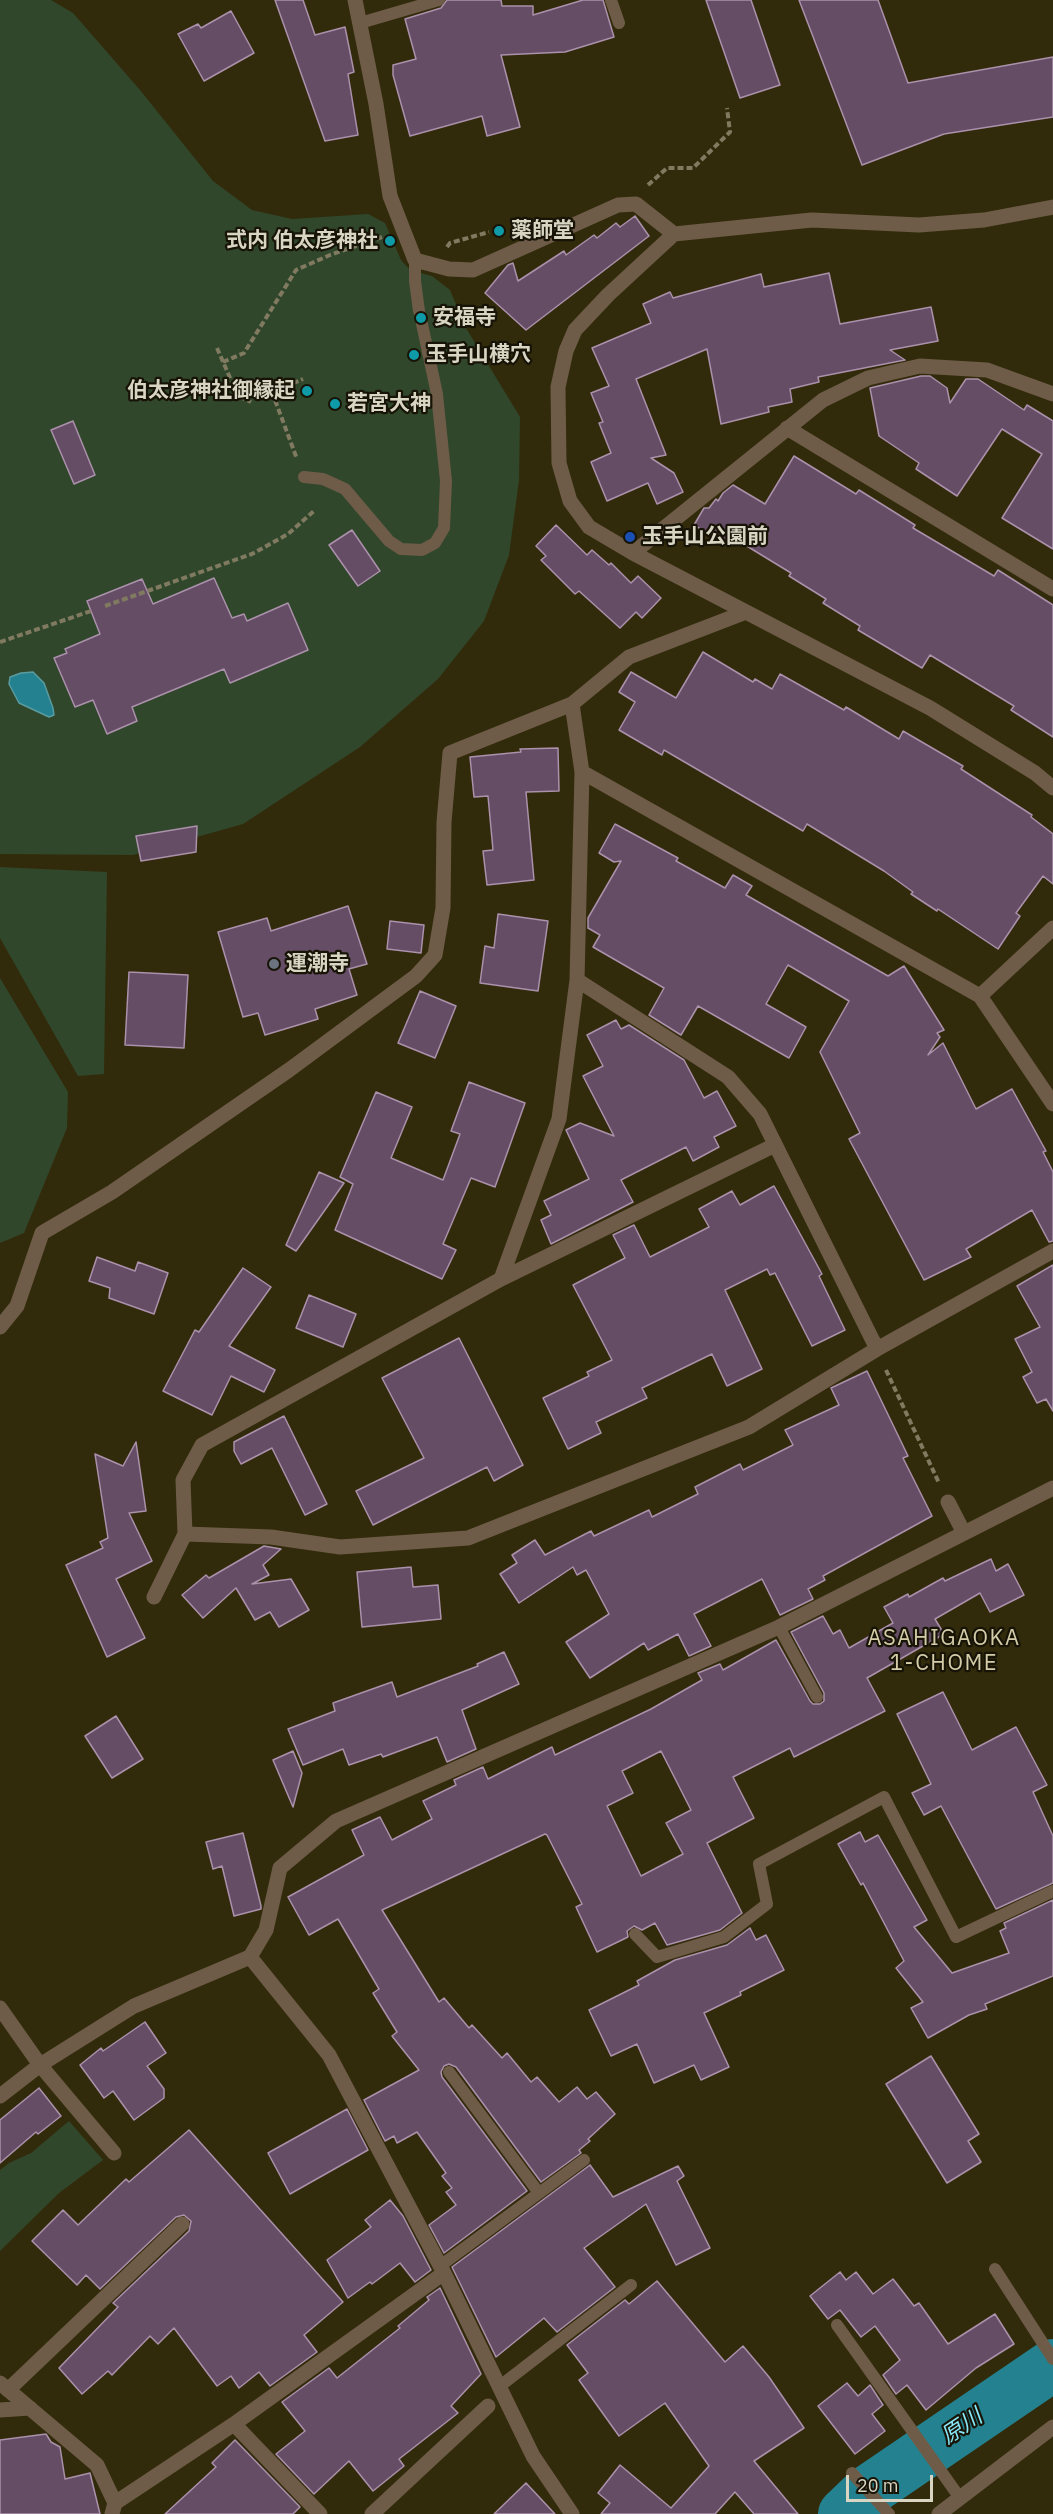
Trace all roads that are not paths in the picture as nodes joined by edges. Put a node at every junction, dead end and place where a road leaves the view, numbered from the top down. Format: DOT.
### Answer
graph roads {
  1 [pos="355,0"];
  2 [pos="439,0"];
  3 [pos="611,0"];
  4 [pos="360,22"];
  5 [pos="620,23"];
  6 [pos="1053,207"];
  7 [pos="674,234"];
  8 [pos="415,260"];
  9 [pos="1053,394"];
  10 [pos="787,428"];
  11 [pos="304,477"];
  12 [pos="633,553"];
  13 [pos="1053,589"];
  14 [pos="746,612"];
  15 [pos="572,704"];
  16 [pos="582,772"];
  17 [pos="1053,788"];
  18 [pos="1053,928"];
  19 [pos="577,980"];
  20 [pos="980,996"];
  21 [pos="1053,1104"];
  22 [pos="775,1145"];
  23 [pos="1053,1251"];
  24 [pos="501,1279"];
  25 [pos="0,1327"];
  26 [pos="877,1349"];
  27 [pos="1053,1488"];
  28 [pos="948,1502"];
  29 [pos="964,1533"];
  30 [pos="184,1534"];
  31 [pos="154,1597"];
  32 [pos="779,1627"];
  33 [pos="817,1697"];
  34 [pos="1053,1891"];
  35 [pos="635,1934"];
  36 [pos="250,1957"];
  37 [pos="0,2008"];
  38 [pos="40,2065"];
  39 [pos="449,2072"];
  40 [pos="0,2096"];
  41 [pos="114,2153"];
  42 [pos="584,2160"];
  43 [pos="539,2193"];
  44 [pos="182,2224"];
  45 [pos="442,2269"];
  46 [pos="995,2269"];
  47 [pos="632,2285"];
  48 [pos="837,2325"];
  49 [pos="1053,2359"];
  50 [pos="4,2386"];
  51 [pos="500,2386"];
  52 [pos="488,2406"];
  53 [pos="30,2408"];
  54 [pos="0,2409"];
  55 [pos="234,2424"];
  56 [pos="1053,2427"];
  57 [pos="852,2473"];
  58 [pos="960,2498"];
  59 [pos="114,2508"];
  60 [pos="321,2514"];
  61 [pos="372,2514"];
  62 [pos="572,2514"];
  63 [pos="889,2514"];
  64 [pos="939,2514"];
  1 -- 4 [label="street"];
  2 -- 4 [label="lane"];
  3 -- 5 [label="lane"];
  4 -- 8 [label="street"];
  6 -- 7 [label="street"];
  7 -- 8 [label="street"];
  7 -- 12 [label="street"];
  8 -- 11 [label="lane"];
  9 -- 10 [label="street"];
  10 -- 12 [label="street"];
  10 -- 13 [label="street"];
  12 -- 14 [label="street"];
  14 -- 15 [label="street"];
  14 -- 17 [label="street"];
  15 -- 16 [label="street"];
  15 -- 25 [label="street"];
  16 -- 19 [label="street"];
  16 -- 20 [label="street"];
  18 -- 20 [label="street"];
  19 -- 22 [label="street"];
  19 -- 24 [label="street"];
  20 -- 21 [label="street"];
  22 -- 24 [label="street"];
  22 -- 26 [label="street"];
  23 -- 26 [label="street"];
  24 -- 30 [label="street"];
  26 -- 30 [label="street"];
  27 -- 29 [label="street"];
  28 -- 29 [label="street"];
  29 -- 32 [label="street"];
  30 -- 31 [label="street"];
  32 -- 33 [label="lane"];
  32 -- 36 [label="street"];
  34 -- 35 [label="lane"];
  36 -- 38 [label="street"];
  36 -- 45 [label="street"];
  37 -- 38 [label="street"];
  38 -- 40 [label="street"];
  38 -- 41 [label="street"];
  39 -- 43 [label="lane"];
  42 -- 43 [label="lane"];
  43 -- 45 [label="lane"];
  44 -- 50 [label="street"];
  45 -- 51 [label="street"];
  45 -- 55 [label="street"];
  46 -- 49 [label="lane"];
  47 -- 51 [label="lane"];
  48 -- 58 [label="lane"];
  50 -- 53 [label="street"];
  51 -- 62 [label="street"];
  52 -- 61 [label="street"];
  53 -- 54 [label="street"];
  53 -- 59 [label="street"];
  55 -- 59 [label="street"];
  55 -- 60 [label="street"];
  56 -- 58 [label="street"];
  57 -- 63 [label="lane"];
  58 -- 64 [label="street"];
}
